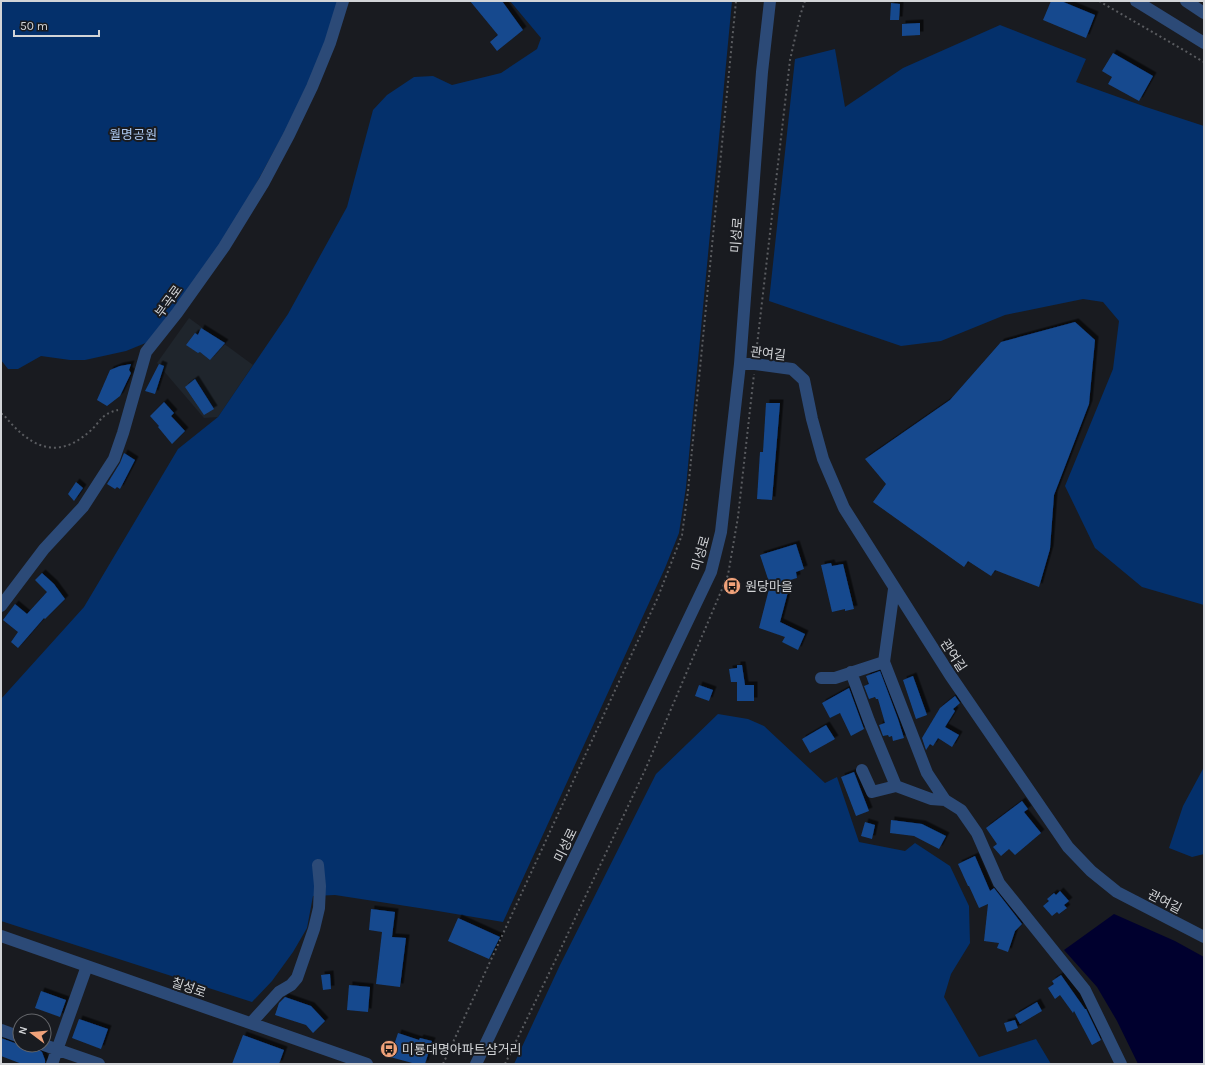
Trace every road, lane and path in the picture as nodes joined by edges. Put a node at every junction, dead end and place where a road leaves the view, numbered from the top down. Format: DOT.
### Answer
graph roads {
  1 [pos="343,1"];
  2 [pos="736,1"];
  3 [pos="770,1"];
  4 [pos="805,1"];
  5 [pos="1099,1"];
  6 [pos="1136,1"];
  7 [pos="1186,1"];
  8 [pos="1204,13"];
  9 [pos="1204,42"];
  10 [pos="1204,62"];
  11 [pos="740,364"];
  12 [pos="755,364"];
  13 [pos="130,407"];
  14 [pos="1,414"];
  15 [pos="894,589"];
  16 [pos="1,606"];
  17 [pos="884,662"];
  18 [pos="851,672"];
  19 [pos="821,678"];
  20 [pos="862,770"];
  21 [pos="896,786"];
  22 [pos="945,800"];
  23 [pos="318,865"];
  24 [pos="1,936"];
  25 [pos="1204,937"];
  26 [pos="87,966"];
  27 [pos="251,1023"];
  28 [pos="1,1030"];
  29 [pos="12,1034"];
  30 [pos="52,1047"];
  31 [pos="58,1049"];
  32 [pos="360,1063"];
  33 [pos="52,1064"];
  34 [pos="99,1064"];
  35 [pos="443,1064"];
  36 [pos="476,1064"];
  37 [pos="505,1064"];
  38 [pos="1122,1064"];
  1 -- 13 [label="street, 부곡로"];
  2 -- 35 [label="path"];
  3 -- 11 [label="street, 미성로"];
  4 -- 12 [label="path"];
  5 -- 10 [label="path"];
  6 -- 9 [label="street"];
  7 -- 8 [label="street"];
  11 -- 12 [label="street, 관여길"];
  11 -- 36 [label="street, 미성로"];
  12 -- 15 [label="street, 관여길"];
  12 -- 37 [label="path"];
  13 -- 14 [label="path"];
  13 -- 16 [label="street, 부곡로"];
  15 -- 17 [label="street"];
  15 -- 25 [label="street, 관여길"];
  17 -- 18 [label="street"];
  17 -- 22 [label="street"];
  18 -- 19 [label="street"];
  18 -- 21 [label="street"];
  20 -- 21 [label="street"];
  21 -- 22 [label="street"];
  22 -- 38 [label="street"];
  23 -- 27 [label="street"];
  24 -- 26 [label="street, 칠성로"];
  26 -- 27 [label="street, 칠성로"];
  26 -- 31 [label="street"];
  27 -- 32 [label="street, 칠성로"];
  28 -- 29 [label="street"];
  30 -- 31 [label="street"];
  31 -- 33 [label="street"];
  31 -- 34 [label="street"];
}
